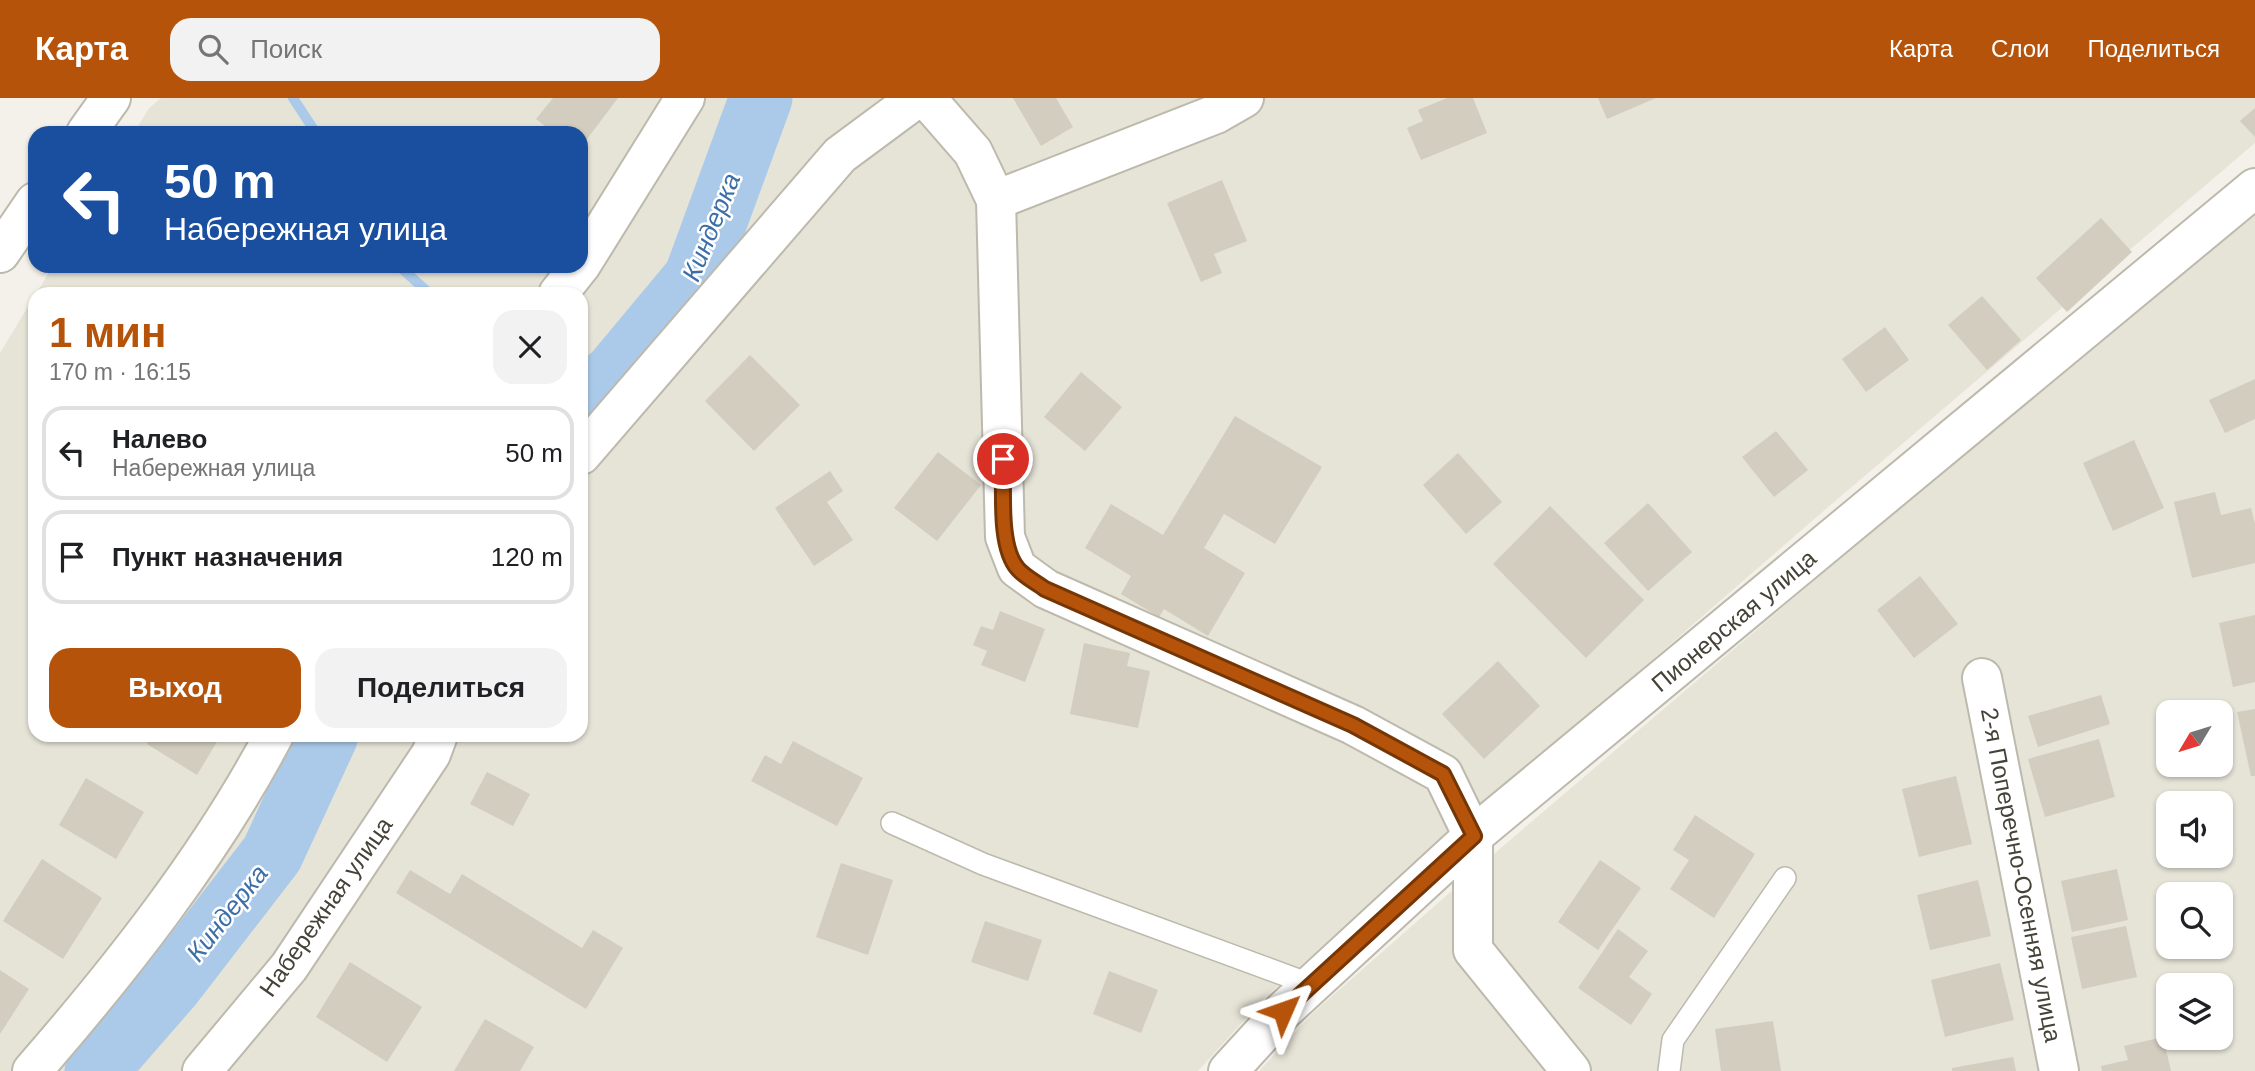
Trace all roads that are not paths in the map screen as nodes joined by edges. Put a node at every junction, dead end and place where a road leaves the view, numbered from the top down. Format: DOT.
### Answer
graph roads {
  1 [pos="111,98"];
  2 [pos="685,98"];
  3 [pos="917,98"];
  4 [pos="926,98"];
  5 [pos="1244,98"];
  6 [pos="91,126"];
  7 [pos="2255,188"];
  8 [pos="996,200"];
  9 [pos="28,212"];
  10 [pos="0,253"];
  11 [pos="588,255"];
  12 [pos="575,273"];
  13 [pos="564,287"];
  14 [pos="588,447"];
  15 [pos="1982,678"];
  16 [pos="270,742"];
  17 [pos="435,742"];
  18 [pos="892,823"];
  19 [pos="1474,836"];
  20 [pos="1785,878"];
  21 [pos="1312,985"];
  22 [pos="32,1071"];
  23 [pos="202,1071"];
  24 [pos="1228,1071"];
  25 [pos="1571,1071"];
  26 [pos="1669,1071"];
  27 [pos="2059,1071"];
  1 -- 6 [label="street"];
  2 -- 11 [label="street"];
  3 -- 14 [label="street"];
  4 -- 8 [label="street"];
  5 -- 8 [label="street"];
  7 -- 19 [label="street, Пионерская улица"];
  8 -- 19 [label="street"];
  9 -- 10 [label="street"];
  12 -- 13 [label="street"];
  15 -- 27 [label="street, 2-я Поперечно-Осенняя улица"];
  16 -- 22 [label="street"];
  17 -- 23 [label="street, Набережная улица"];
  18 -- 21 [label="lane"];
  19 -- 21 [label="street, Пионерская улица"];
  19 -- 25 [label="street"];
  20 -- 26 [label="lane"];
  21 -- 24 [label="street, Пионерская улица"];
}
